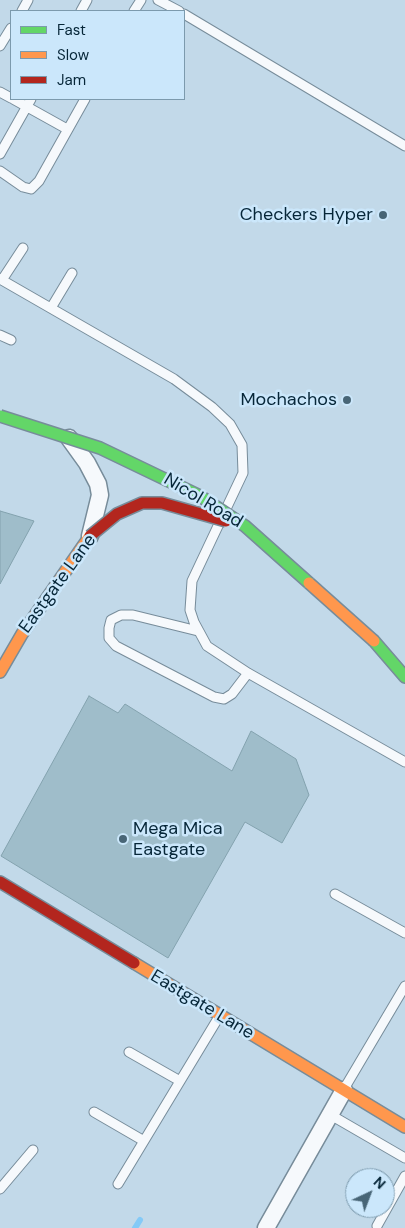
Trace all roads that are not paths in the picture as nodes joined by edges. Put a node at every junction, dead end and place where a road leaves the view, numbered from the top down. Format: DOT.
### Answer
graph roads {
  1 [pos="158,0"];
  2 [pos="177,10"];
  3 [pos="185,15"];
  4 [pos="10,30"];
  5 [pos="0,46"];
  6 [pos="83,100"];
  7 [pos="28,102"];
  8 [pos="67,129"];
  9 [pos="405,146"];
  10 [pos="0,154"];
  11 [pos="0,171"];
  12 [pos="23,248"];
  13 [pos="72,273"];
  14 [pos="1,280"];
  15 [pos="51,308"];
  16 [pos="0,335"];
  17 [pos="11,340"];
  18 [pos="0,416"];
  19 [pos="69,438"];
  20 [pos="245,526"];
  21 [pos="90,536"];
  22 [pos="198,631"];
  23 [pos="374,641"];
  24 [pos="405,664"];
  25 [pos="0,672"];
  26 [pos="248,673"];
  27 [pos="405,677"];
  28 [pos="405,762"];
  29 [pos="0,882"];
  30 [pos="335,894"];
  31 [pos="405,933"];
  32 [pos="405,986"];
  33 [pos="220,1015"];
  34 [pos="129,1052"];
  35 [pos="180,1081"];
  36 [pos="344,1090"];
  37 [pos="94,1112"];
  38 [pos="329,1114"];
  39 [pos="405,1127"];
  40 [pos="144,1141"];
  41 [pos="33,1150"];
  42 [pos="405,1158"];
  43 [pos="405,1176"];
  44 [pos="118,1184"];
  45 [pos="0,1189"];
  46 [pos="377,1226"];
  47 [pos="266,1228"];
  1 -- 2 [label="lane"];
  3 -- 9 [label="lane"];
  4 -- 5 [label="lane"];
  6 -- 8 [label="lane"];
  7 -- 8 [label="lane"];
  7 -- 10 [label="lane"];
  8 -- 11 [label="lane"];
  12 -- 14 [label="lane"];
  13 -- 15 [label="lane"];
  14 -- 15 [label="lane"];
  15 -- 22 [label="lane"];
  16 -- 17 [label="lane"];
  18 -- 19 [label="street, Nicol Road, bridge"];
  19 -- 20 [label="street, Nicol Road, bridge"];
  19 -- 21 [label="street, bridge"];
  20 -- 21 [label="street, Eastgate Lane, bridge"];
  20 -- 23 [label="street, Nicol Road, bridge"];
  21 -- 25 [label="street, Eastgate Lane"];
  22 -- 26 [label="lane"];
  22 -- 26 [label="lane"];
  23 -- 24 [label="street, Nicol Road"];
  23 -- 27 [label="street, Nicol Road"];
  26 -- 28 [label="lane"];
  29 -- 33 [label="street, Eastgate Lane"];
  30 -- 31 [label="lane"];
  32 -- 36 [label="lane"];
  33 -- 35 [label="lane"];
  33 -- 36 [label="street, Eastgate Lane"];
  34 -- 35 [label="lane"];
  35 -- 40 [label="lane"];
  36 -- 38 [label="street"];
  36 -- 39 [label="street, Eastgate Lane"];
  37 -- 40 [label="lane"];
  38 -- 42 [label="lane"];
  38 -- 47 [label="street"];
  40 -- 44 [label="lane"];
  41 -- 45 [label="lane"];
  43 -- 46 [label="lane"];
}
